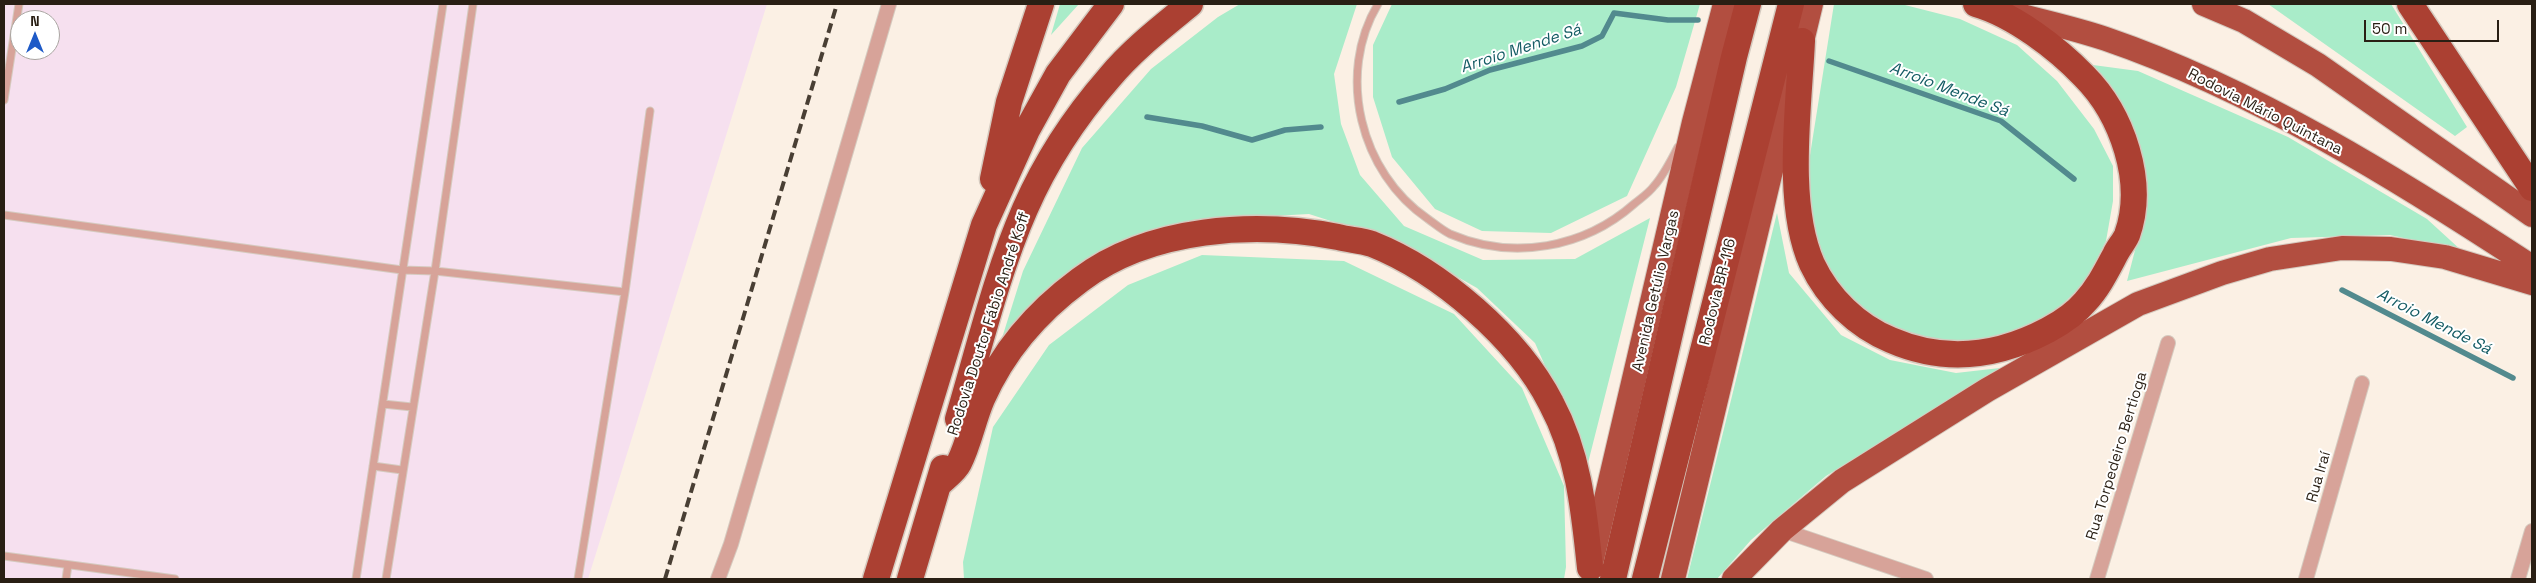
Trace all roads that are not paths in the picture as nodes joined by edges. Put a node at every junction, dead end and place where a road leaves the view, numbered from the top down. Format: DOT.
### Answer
graph roads {
  1 [pos="19,4"];
  2 [pos="443,4"];
  3 [pos="474,4"];
  4 [pos="889,4"];
  5 [pos="1041,4"];
  6 [pos="1112,4"];
  7 [pos="1190,4"];
  8 [pos="1378,4"];
  9 [pos="1726,4"];
  10 [pos="1748,4"];
  11 [pos="1791,4"];
  12 [pos="1811,4"];
  13 [pos="2204,4"];
  14 [pos="2410,4"];
  15 [pos="1980,5"];
  16 [pos="1802,41"];
  17 [pos="4,100"];
  18 [pos="650,111"];
  19 [pos="1694,122"];
  20 [pos="2532,188"];
  21 [pos="4,215"];
  22 [pos="2532,215"];
  23 [pos="984,224"];
  24 [pos="2532,267"];
  25 [pos="402,270"];
  26 [pos="435,271"];
  27 [pos="2532,283"];
  28 [pos="625,292"];
  29 [pos="2168,343"];
  30 [pos="2362,383"];
  31 [pos="382,404"];
  32 [pos="412,407"];
  33 [pos="373,466"];
  34 [pos="402,470"];
  35 [pos="939,484"];
  36 [pos="1782,530"];
  37 [pos="2532,531"];
  38 [pos="4,556"];
  39 [pos="68,565"];
  40 [pos="1589,574"];
  41 [pos="66,579"];
  42 [pos="176,579"];
  43 [pos="356,579"];
  44 [pos="386,579"];
  45 [pos="578,579"];
  46 [pos="718,579"];
  47 [pos="876,579"];
  48 [pos="910,579"];
  49 [pos="1613,579"];
  50 [pos="1645,579"];
  51 [pos="1673,579"];
  52 [pos="1734,579"];
  53 [pos="1926,579"];
  54 [pos="2097,579"];
  55 [pos="2306,579"];
  56 [pos="2518,579"];
  1 -- 17 [label="lane"];
  2 -- 25 [label="lane"];
  3 -- 26 [label="lane"];
  4 -- 46 [label="street"];
  5 -- 23 [label="highway"];
  6 -- 23 [label="highway, Rodovia Doutor Fábio André Koff"];
  7 -- 35 [label="highway, Rodovia Doutor Fábio André Koff"];
  8 -- 19 [label="lane"];
  9 -- 19 [label="highway, Avenida Getúlio Vargas"];
  10 -- 49 [label="highway"];
  11 -- 50 [label="highway, Rodovia BR-116"];
  12 -- 16 [label="highway, Rodovia BR-116"];
  13 -- 22 [label="highway"];
  14 -- 20 [label="highway"];
  15 -- 16 [label="highway"];
  15 -- 24 [label="highway, Rodovia Mário Quintana"];
  16 -- 51 [label="highway, Rodovia BR-116"];
  18 -- 28 [label="lane"];
  19 -- 40 [label="highway, Avenida Getúlio Vargas"];
  21 -- 25 [label="lane"];
  23 -- 47 [label="highway, Rodovia Doutor Fábio André Koff"];
  25 -- 26 [label="lane"];
  25 -- 31 [label="lane"];
  26 -- 28 [label="lane"];
  26 -- 32 [label="lane"];
  27 -- 36 [label="highway"];
  28 -- 45 [label="lane"];
  29 -- 54 [label="street, Rua Torpedeiro Bertioga"];
  30 -- 55 [label="street, Rua Iraí"];
  31 -- 32 [label="lane"];
  31 -- 33 [label="lane"];
  32 -- 34 [label="lane"];
  33 -- 34 [label="lane"];
  33 -- 43 [label="lane"];
  34 -- 44 [label="lane"];
  35 -- 40 [label="highway"];
  35 -- 48 [label="highway, Rodovia Doutor Fábio André Koff"];
  36 -- 52 [label="highway"];
  36 -- 53 [label="street"];
  37 -- 56 [label="street"];
  38 -- 39 [label="lane"];
  39 -- 41 [label="lane"];
  39 -- 42 [label="lane"];
}
